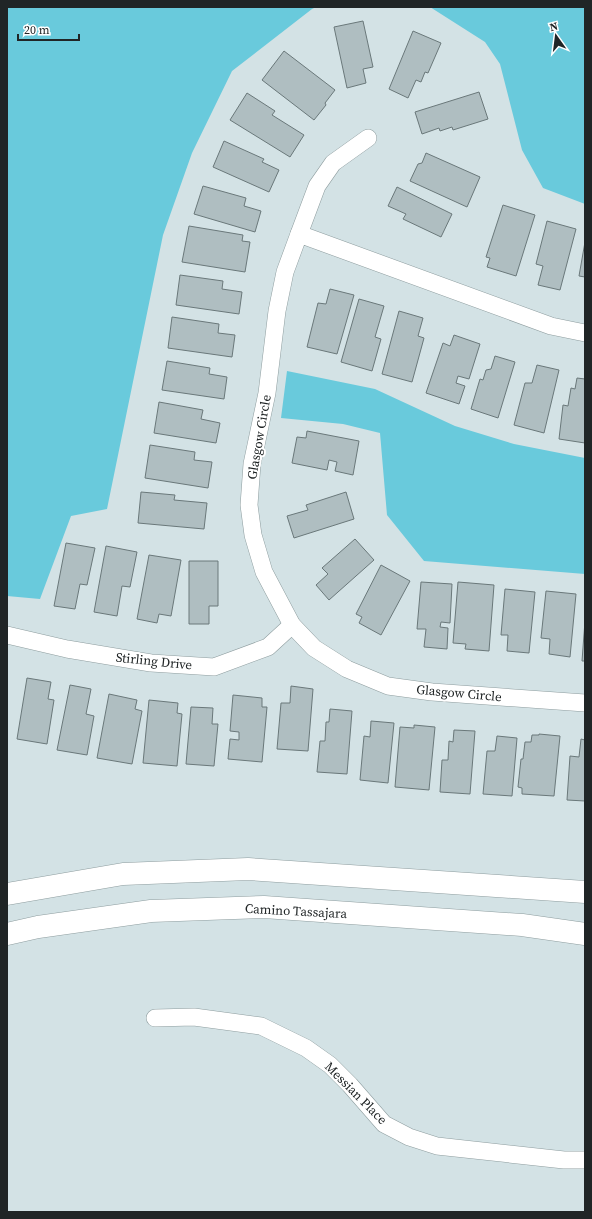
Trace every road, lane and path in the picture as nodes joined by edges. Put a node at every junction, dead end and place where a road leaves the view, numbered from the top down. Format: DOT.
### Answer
graph roads {
  1 [pos="368,138"];
  2 [pos="299,234"];
  3 [pos="585,333"];
  4 [pos="292,625"];
  5 [pos="7,635"];
  6 [pos="585,703"];
  7 [pos="585,892"];
  8 [pos="7,894"];
  9 [pos="7,934"];
  10 [pos="585,934"];
  11 [pos="154,1018"];
  12 [pos="585,1160"];
  1 -- 2 [label="street, Glasgow Circle"];
  2 -- 3 [label="street"];
  2 -- 4 [label="street, Glasgow Circle"];
  4 -- 5 [label="street, Stirling Drive"];
  4 -- 6 [label="street, Glasgow Circle"];
  7 -- 8 [label="main road"];
  9 -- 10 [label="main road, Camino Tassajara"];
  11 -- 12 [label="street, Messian Place"];
}
